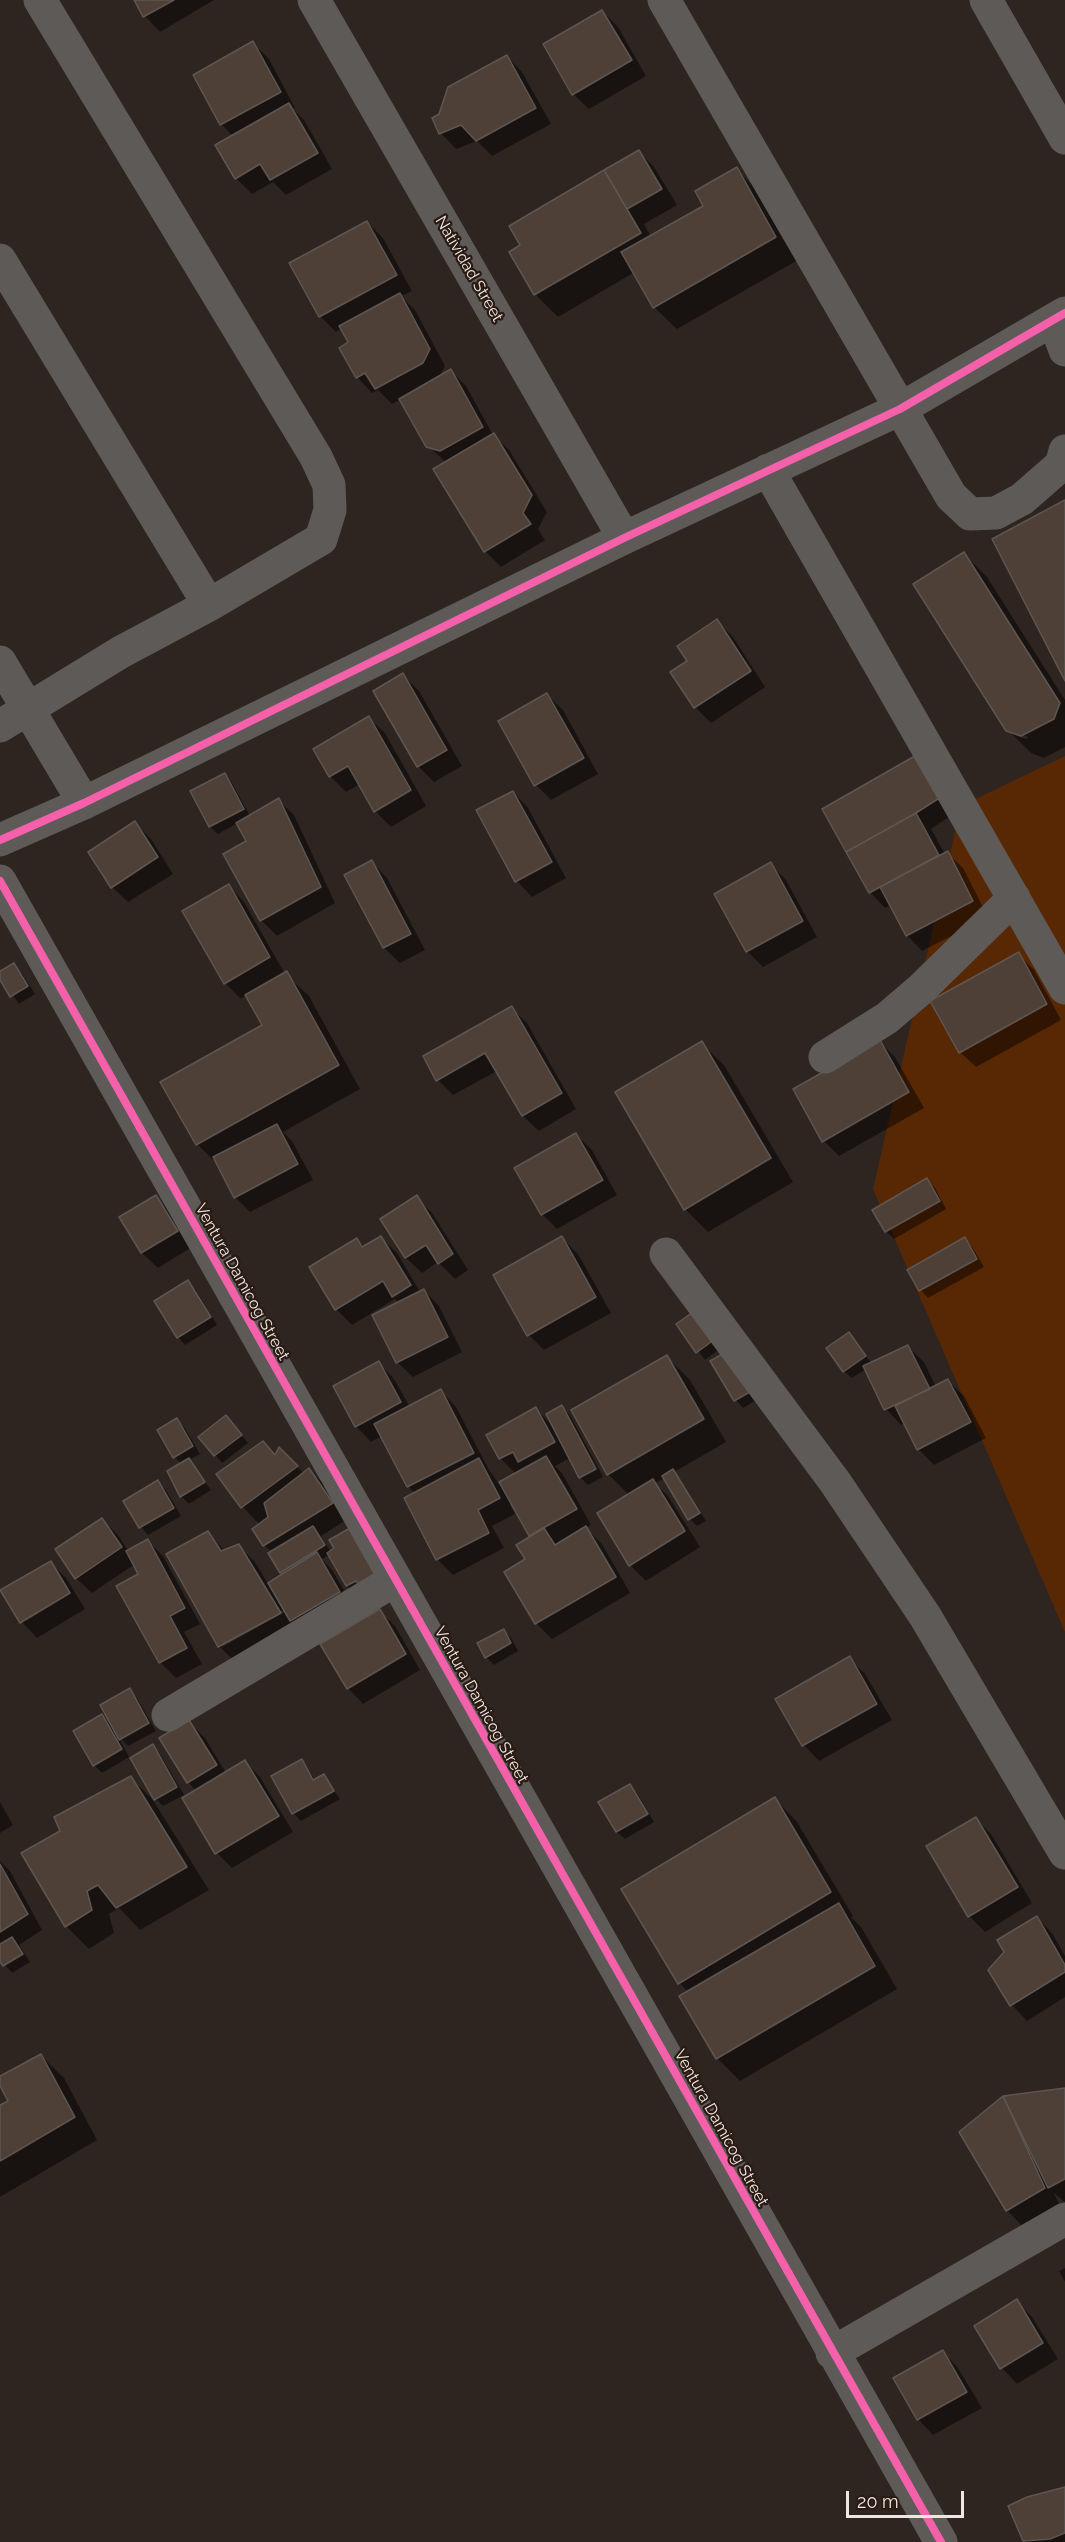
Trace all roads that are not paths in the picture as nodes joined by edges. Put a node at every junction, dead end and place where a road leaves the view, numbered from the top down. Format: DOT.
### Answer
graph roads {
  1 [pos="40,0"];
  2 [pos="314,0"];
  3 [pos="664,0"];
  4 [pos="986,0"];
  5 [pos="1065,138"];
  6 [pos="0,260"];
  7 [pos="1059,316"];
  8 [pos="1065,350"];
  9 [pos="900,409"];
  10 [pos="1065,451"];
  11 [pos="768,470"];
  12 [pos="624,538"];
  13 [pos="208,605"];
  14 [pos="0,662"];
  15 [pos="28,709"];
  16 [pos="0,726"];
  17 [pos="84,803"];
  18 [pos="0,840"];
  19 [pos="0,881"];
  20 [pos="1014,898"];
  21 [pos="1065,988"];
  22 [pos="825,1057"];
  23 [pos="666,1254"];
  24 [pos="395,1580"];
  25 [pos="168,1714"];
  26 [pos="1065,1853"];
  27 [pos="1065,2219"];
  28 [pos="832,2353"];
  29 [pos="941,2542"];
  1 -- 13 [label="street"];
  2 -- 12 [label="street, Natividad Street"];
  3 -- 9 [label="street"];
  4 -- 5 [label="street"];
  6 -- 13 [label="street"];
  7 -- 8 [label="street"];
  7 -- 9 [label="street"];
  9 -- 10 [label="street"];
  9 -- 11 [label="street"];
  11 -- 12 [label="street"];
  11 -- 20 [label="street"];
  12 -- 17 [label="street"];
  13 -- 15 [label="street"];
  14 -- 15 [label="street"];
  15 -- 16 [label="street"];
  15 -- 17 [label="street"];
  17 -- 18 [label="street"];
  19 -- 24 [label="street, Ventura Damicog Street"];
  20 -- 21 [label="street"];
  20 -- 22 [label="street"];
  23 -- 26 [label="street"];
  24 -- 25 [label="street"];
  24 -- 28 [label="street, Ventura Damicog Street"];
  27 -- 28 [label="street"];
  28 -- 29 [label="street, Ventura Damicog Street"];
}
